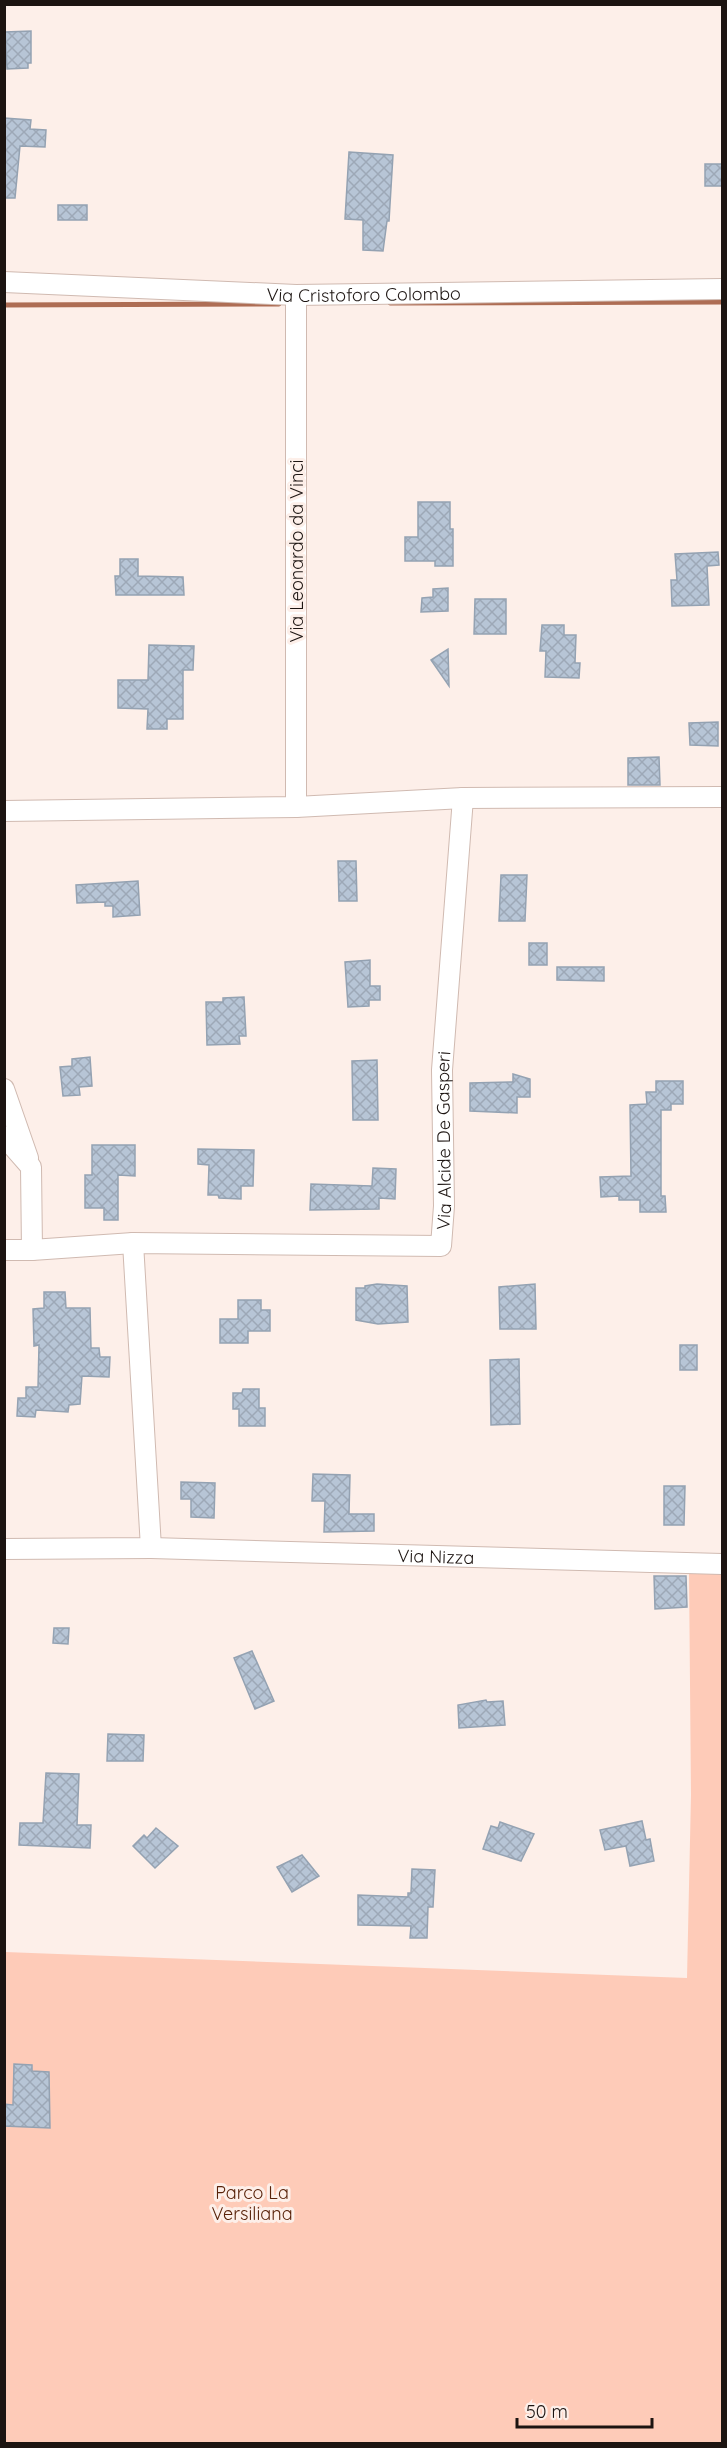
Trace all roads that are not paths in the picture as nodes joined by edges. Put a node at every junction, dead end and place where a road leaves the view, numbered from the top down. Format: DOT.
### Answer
graph roads {
  1 [pos="4,282"];
  2 [pos="723,289"];
  3 [pos="296,300"];
  4 [pos="723,797"];
  5 [pos="463,798"];
  6 [pos="296,807"];
  7 [pos="4,811"];
  8 [pos="4,1089"];
  9 [pos="4,1136"];
  10 [pos="32,1167"];
  11 [pos="133,1243"];
  12 [pos="4,1250"];
  13 [pos="32,1250"];
  14 [pos="151,1548"];
  15 [pos="4,1549"];
  16 [pos="723,1564"];
  1 -- 3 [label="street, Via Cristoforo Colombo"];
  2 -- 3 [label="street, Via Cristoforo Colombo"];
  3 -- 6 [label="street, Via Leonardo da Vinci"];
  4 -- 5 [label="street"];
  5 -- 6 [label="street"];
  5 -- 11 [label="street, Via Alcide De Gasperi"];
  6 -- 7 [label="street"];
  8 -- 10 [label="street"];
  9 -- 10 [label="street"];
  10 -- 13 [label="street"];
  11 -- 13 [label="street"];
  11 -- 14 [label="street"];
  12 -- 13 [label="street"];
  14 -- 15 [label="street, Via Nizza"];
  14 -- 16 [label="street, Via Nizza"];
}
